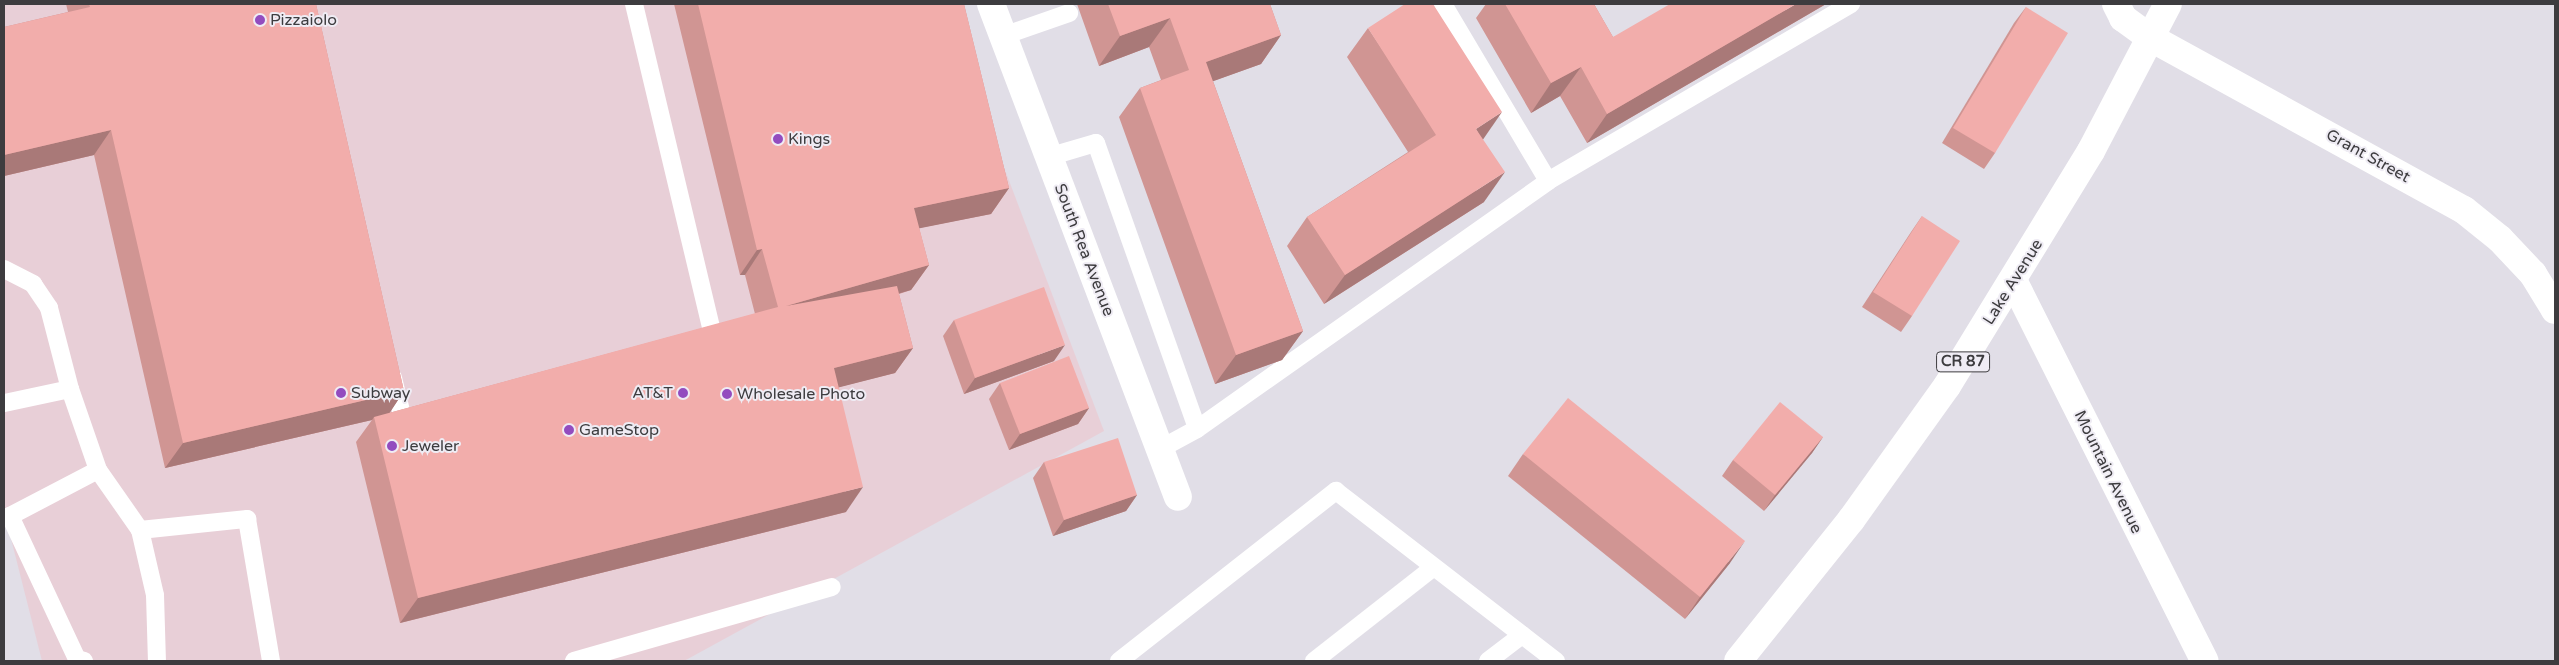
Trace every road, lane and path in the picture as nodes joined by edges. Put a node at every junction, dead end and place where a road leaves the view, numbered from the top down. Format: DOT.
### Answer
graph roads {
  1 [pos="634,4"];
  2 [pos="991,4"];
  3 [pos="1444,4"];
  4 [pos="1851,4"];
  5 [pos="2116,4"];
  6 [pos="2168,4"];
  7 [pos="1069,13"];
  8 [pos="1003,36"];
  9 [pos="2151,38"];
  10 [pos="1048,156"];
  11 [pos="1548,181"];
  12 [pos="4,269"];
  13 [pos="2014,282"];
  14 [pos="2555,310"];
  15 [pos="685,347"];
  16 [pos="389,361"];
  17 [pos="70,389"];
  18 [pos="4,403"];
  19 [pos="439,410"];
  20 [pos="1197,429"];
  21 [pos="1160,449"];
  22 [pos="98,470"];
  23 [pos="1178,497"];
  24 [pos="140,530"];
  25 [pos="1434,567"];
  26 [pos="832,587"];
  27 [pos="1522,634"];
  28 [pos="84,661"];
  29 [pos="157,661"];
  30 [pos="271,661"];
  31 [pos="574,661"];
  32 [pos="1119,661"];
  33 [pos="1314,661"];
  34 [pos="1488,661"];
  35 [pos="1556,661"];
  36 [pos="1738,661"];
  37 [pos="2205,661"];
  1 -- 15 [label="lane"];
  2 -- 8 [label="street, South Rea Avenue"];
  3 -- 11 [label="lane"];
  4 -- 11 [label="lane"];
  5 -- 9 [label="street, Grant Street"];
  6 -- 9 [label="street, Lake Avenue / CR 87"];
  7 -- 8 [label="lane"];
  8 -- 10 [label="street, South Rea Avenue"];
  9 -- 13 [label="street, Lake Avenue / CR 87"];
  9 -- 14 [label="street, Grant Street"];
  10 -- 20 [label="lane"];
  10 -- 21 [label="street, South Rea Avenue"];
  11 -- 20 [label="lane"];
  12 -- 17 [label="lane"];
  13 -- 36 [label="street, Lake Avenue / CR 87"];
  13 -- 37 [label="street, Mountain Avenue"];
  16 -- 19 [label="lane"];
  17 -- 18 [label="lane"];
  17 -- 22 [label="lane"];
  20 -- 21 [label="lane"];
  21 -- 23 [label="street, South Rea Avenue"];
  22 -- 24 [label="lane"];
  22 -- 28 [label="lane"];
  24 -- 29 [label="lane"];
  24 -- 30 [label="lane"];
  25 -- 27 [label="lane"];
  25 -- 32 [label="lane"];
  25 -- 33 [label="lane"];
  26 -- 31 [label="lane"];
  27 -- 34 [label="lane"];
  27 -- 35 [label="lane"];
}
